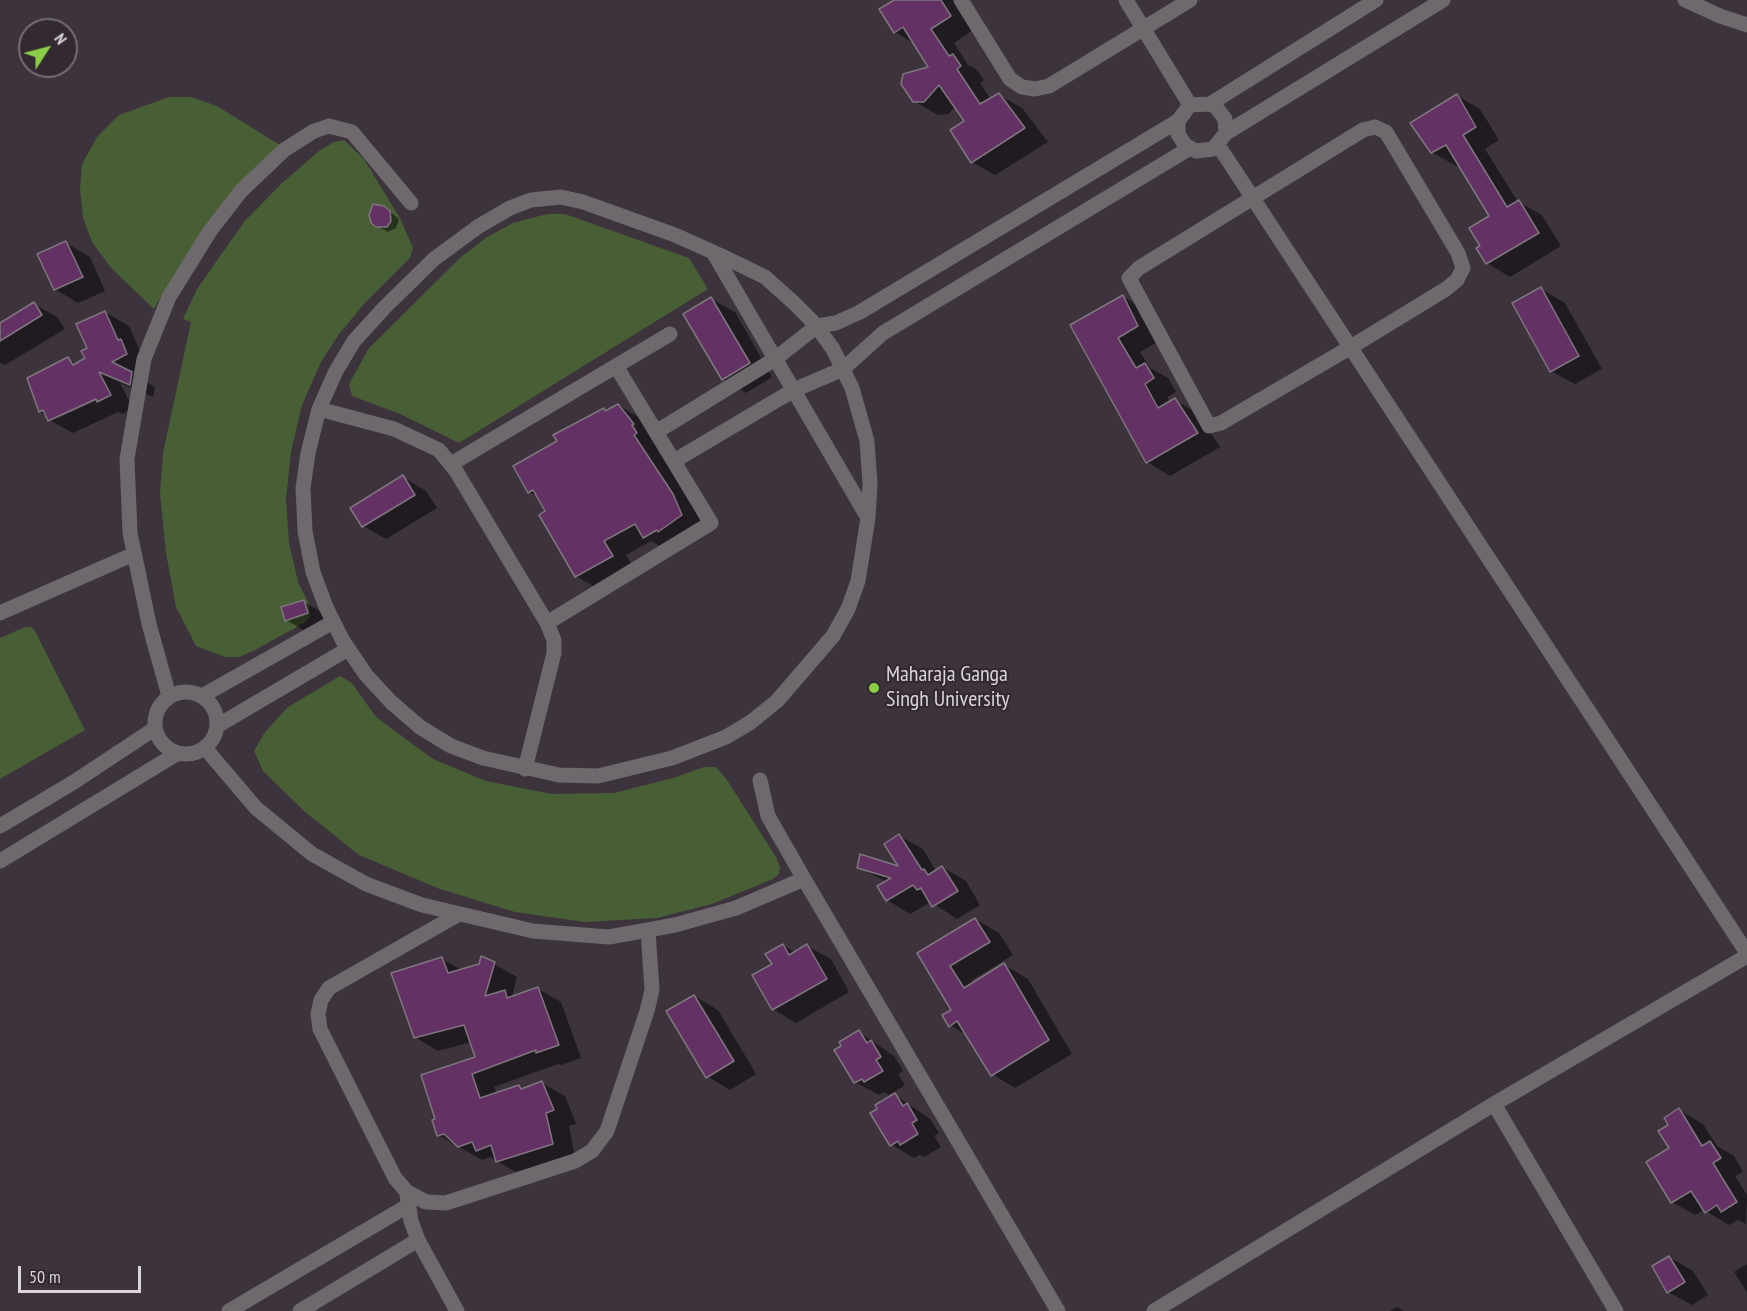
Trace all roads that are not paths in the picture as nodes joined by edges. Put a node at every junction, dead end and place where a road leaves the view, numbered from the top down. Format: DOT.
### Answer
graph roads {
  1 [pos="961,0"];
  2 [pos="1126,0"];
  3 [pos="1190,0"];
  4 [pos="1376,0"];
  5 [pos="1443,0"];
  6 [pos="1685,0"];
  7 [pos="1747,24"];
  8 [pos="1144,29"];
  9 [pos="1210,104"];
  10 [pos="1190,105"];
  11 [pos="1178,121"];
  12 [pos="1222,139"];
  13 [pos="1191,148"];
  14 [pos="1254,199"];
  15 [pos="411,203"];
  16 [pos="713,252"];
  17 [pos="817,326"];
  18 [pos="670,334"];
  19 [pos="1351,347"];
  20 [pos="775,358"];
  21 [pos="616,366"];
  22 [pos="843,369"];
  23 [pos="794,390"];
  24 [pos="319,409"];
  25 [pos="656,432"];
  26 [pos="674,461"];
  27 [pos="451,464"];
  28 [pos="868,518"];
  29 [pos="134,554"];
  30 [pos="0,613"];
  31 [pos="333,622"];
  32 [pos="547,623"];
  33 [pos="348,649"];
  34 [pos="169,696"];
  35 [pos="202,696"];
  36 [pos="217,726"];
  37 [pos="154,729"];
  38 [pos="204,748"];
  39 [pos="178,753"];
  40 [pos="525,769"];
  41 [pos="760,780"];
  42 [pos="0,826"];
  43 [pos="0,861"];
  44 [pos="804,879"];
  45 [pos="459,914"];
  46 [pos="648,930"];
  47 [pos="1747,954"];
  48 [pos="1494,1104"];
  49 [pos="408,1198"];
  50 [pos="418,1240"];
  51 [pos="229,1311"];
  52 [pos="300,1311"];
  53 [pos="457,1311"];
  54 [pos="1058,1311"];
  55 [pos="1154,1311"];
  56 [pos="1616,1311"];
  1 -- 8 [label="lane"];
  2 -- 8 [label="lane"];
  3 -- 8 [label="lane"];
  4 -- 9 [label="lane"];
  5 -- 12 [label="lane"];
  6 -- 7 [label="lane"];
  8 -- 10 [label="lane"];
  9 -- 10 [label="lane"];
  9 -- 12 [label="lane"];
  10 -- 11 [label="lane"];
  11 -- 13 [label="lane"];
  11 -- 17 [label="lane"];
  12 -- 13 [label="lane"];
  12 -- 14 [label="lane"];
  13 -- 22 [label="lane"];
  14 -- 19 [label="lane"];
  14 -- 19 [label="lane"];
  14 -- 19 [label="lane"];
  15 -- 29 [label="lane"];
  16 -- 17 [label="lane"];
  16 -- 20 [label="lane"];
  16 -- 24 [label="lane"];
  17 -- 20 [label="lane"];
  17 -- 22 [label="lane"];
  18 -- 21 [label="lane"];
  19 -- 47 [label="lane"];
  20 -- 23 [label="lane"];
  20 -- 25 [label="lane"];
  21 -- 25 [label="lane"];
  21 -- 27 [label="lane"];
  22 -- 23 [label="lane"];
  22 -- 28 [label="lane"];
  23 -- 26 [label="lane"];
  23 -- 28 [label="lane"];
  24 -- 27 [label="lane"];
  24 -- 31 [label="lane"];
  25 -- 26 [label="lane"];
  26 -- 32 [label="lane"];
  27 -- 32 [label="lane"];
  28 -- 40 [label="lane"];
  29 -- 30 [label="lane"];
  29 -- 34 [label="lane"];
  31 -- 33 [label="lane"];
  31 -- 35 [label="lane"];
  32 -- 40 [label="lane"];
  33 -- 36 [label="lane"];
  33 -- 40 [label="lane"];
  34 -- 35 [label="lane"];
  34 -- 37 [label="lane"];
  35 -- 36 [label="lane"];
  36 -- 38 [label="lane"];
  37 -- 39 [label="lane"];
  37 -- 42 [label="lane"];
  38 -- 39 [label="lane"];
  38 -- 45 [label="lane"];
  39 -- 43 [label="lane"];
  41 -- 44 [label="lane"];
  44 -- 46 [label="lane"];
  44 -- 54 [label="lane"];
  45 -- 46 [label="lane"];
  45 -- 49 [label="lane"];
  46 -- 49 [label="lane"];
  47 -- 48 [label="lane"];
  48 -- 55 [label="lane"];
  48 -- 56 [label="lane"];
  49 -- 50 [label="lane"];
  49 -- 51 [label="lane"];
  50 -- 52 [label="lane"];
  50 -- 53 [label="lane"];
}
